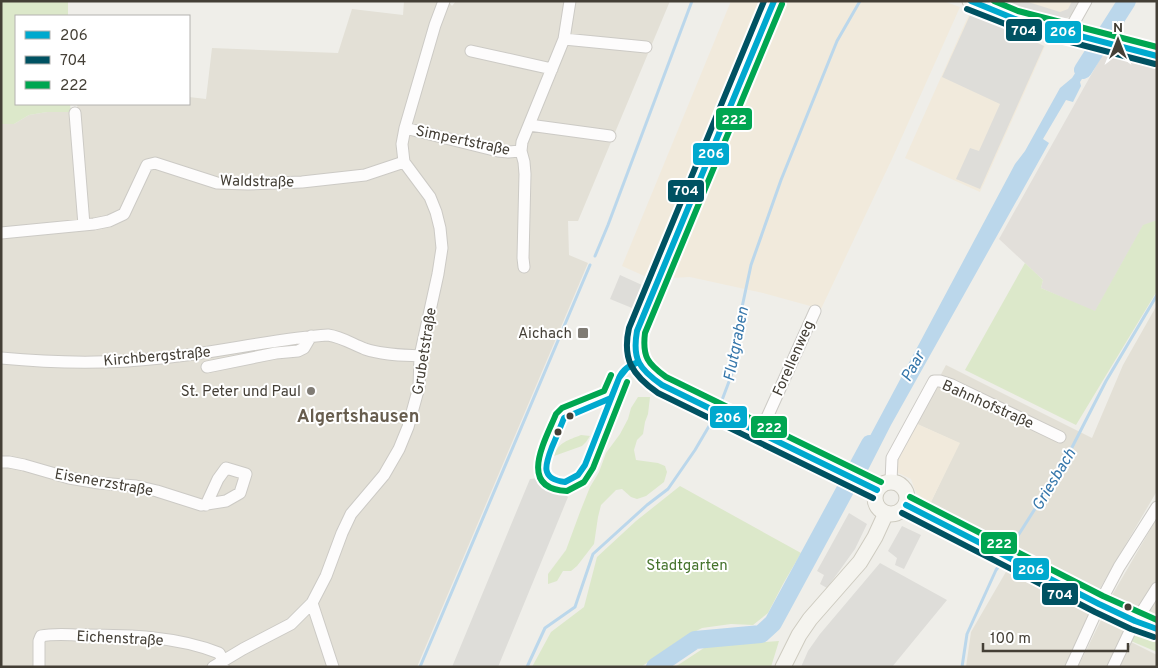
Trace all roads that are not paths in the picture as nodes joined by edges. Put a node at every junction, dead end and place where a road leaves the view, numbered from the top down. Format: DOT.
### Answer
graph roads {
  1 [pos="444,1"];
  2 [pos="570,1"];
  3 [pos="774,1"];
  4 [pos="970,1"];
  5 [pos="1086,1"];
  6 [pos="1068,33"];
  7 [pos="564,39"];
  8 [pos="646,47"];
  9 [pos="471,51"];
  10 [pos="1157,56"];
  11 [pos="552,69"];
  12 [pos="76,112"];
  13 [pos="529,125"];
  14 [pos="405,128"];
  15 [pos="610,136"];
  16 [pos="521,151"];
  17 [pos="404,162"];
  18 [pos="84,226"];
  19 [pos="1,234"];
  20 [pos="524,267"];
  21 [pos="815,311"];
  22 [pos="311,336"];
  23 [pos="420,356"];
  24 [pos="1,358"];
  25 [pos="207,367"];
  26 [pos="760,433"];
  27 [pos="1060,437"];
  28 [pos="1,462"];
  29 [pos="891,481"];
  30 [pos="877,490"];
  31 [pos="206,505"];
  32 [pos="906,505"];
  33 [pos="1157,507"];
  34 [pos="886,513"];
  35 [pos="1157,588"];
  36 [pos="312,603"];
  37 [pos="1099,604"];
  38 [pos="1135,622"];
  39 [pos="1157,629"];
  40 [pos="220,665"];
  41 [pos="39,667"];
  42 [pos="333,667"];
  43 [pos="783,667"];
  44 [pos="1072,667"];
  45 [pos="1113,667"];
  1 -- 14 [label="street"];
  2 -- 7 [label="street, Simpertstraße"];
  3 -- 26 [label="street"];
  4 -- 6 [label="street"];
  5 -- 6 [label="street"];
  6 -- 10 [label="street"];
  7 -- 8 [label="street"];
  7 -- 11 [label="street, Simpertstraße"];
  9 -- 11 [label="street"];
  11 -- 13 [label="street, Simpertstraße"];
  12 -- 18 [label="street"];
  13 -- 15 [label="street"];
  13 -- 16 [label="street, Simpertstraße"];
  14 -- 16 [label="street, Simpertstraße"];
  14 -- 17 [label="street"];
  16 -- 20 [label="street, Simpertstraße"];
  17 -- 18 [label="street, Waldstraße"];
  17 -- 23 [label="street, Grubetstraße"];
  18 -- 19 [label="street, Waldstraße"];
  21 -- 26 [label="street, Forellenweg"];
  22 -- 23 [label="street, Kirchbergstraße"];
  22 -- 24 [label="street, Kirchbergstraße"];
  22 -- 25 [label="street, Kirchbergstraße"];
  23 -- 36 [label="street, Grubetstraße"];
  26 -- 30 [label="street"];
  27 -- 29 [label="street, Bahnhofstraße"];
  28 -- 31 [label="street, Eisenerzstraße"];
  29 -- 30 [label="street"];
  29 -- 32 [label="street"];
  30 -- 34 [label="street"];
  32 -- 34 [label="street"];
  32 -- 37 [label="street"];
  33 -- 37 [label="street"];
  34 -- 43 [label="street"];
  35 -- 38 [label="street"];
  36 -- 40 [label="street, Grubetstraße"];
  36 -- 42 [label="street"];
  37 -- 38 [label="street"];
  37 -- 44 [label="street"];
  38 -- 39 [label="street"];
  38 -- 45 [label="street"];
  40 -- 41 [label="street, Eichenstraße"];
}
